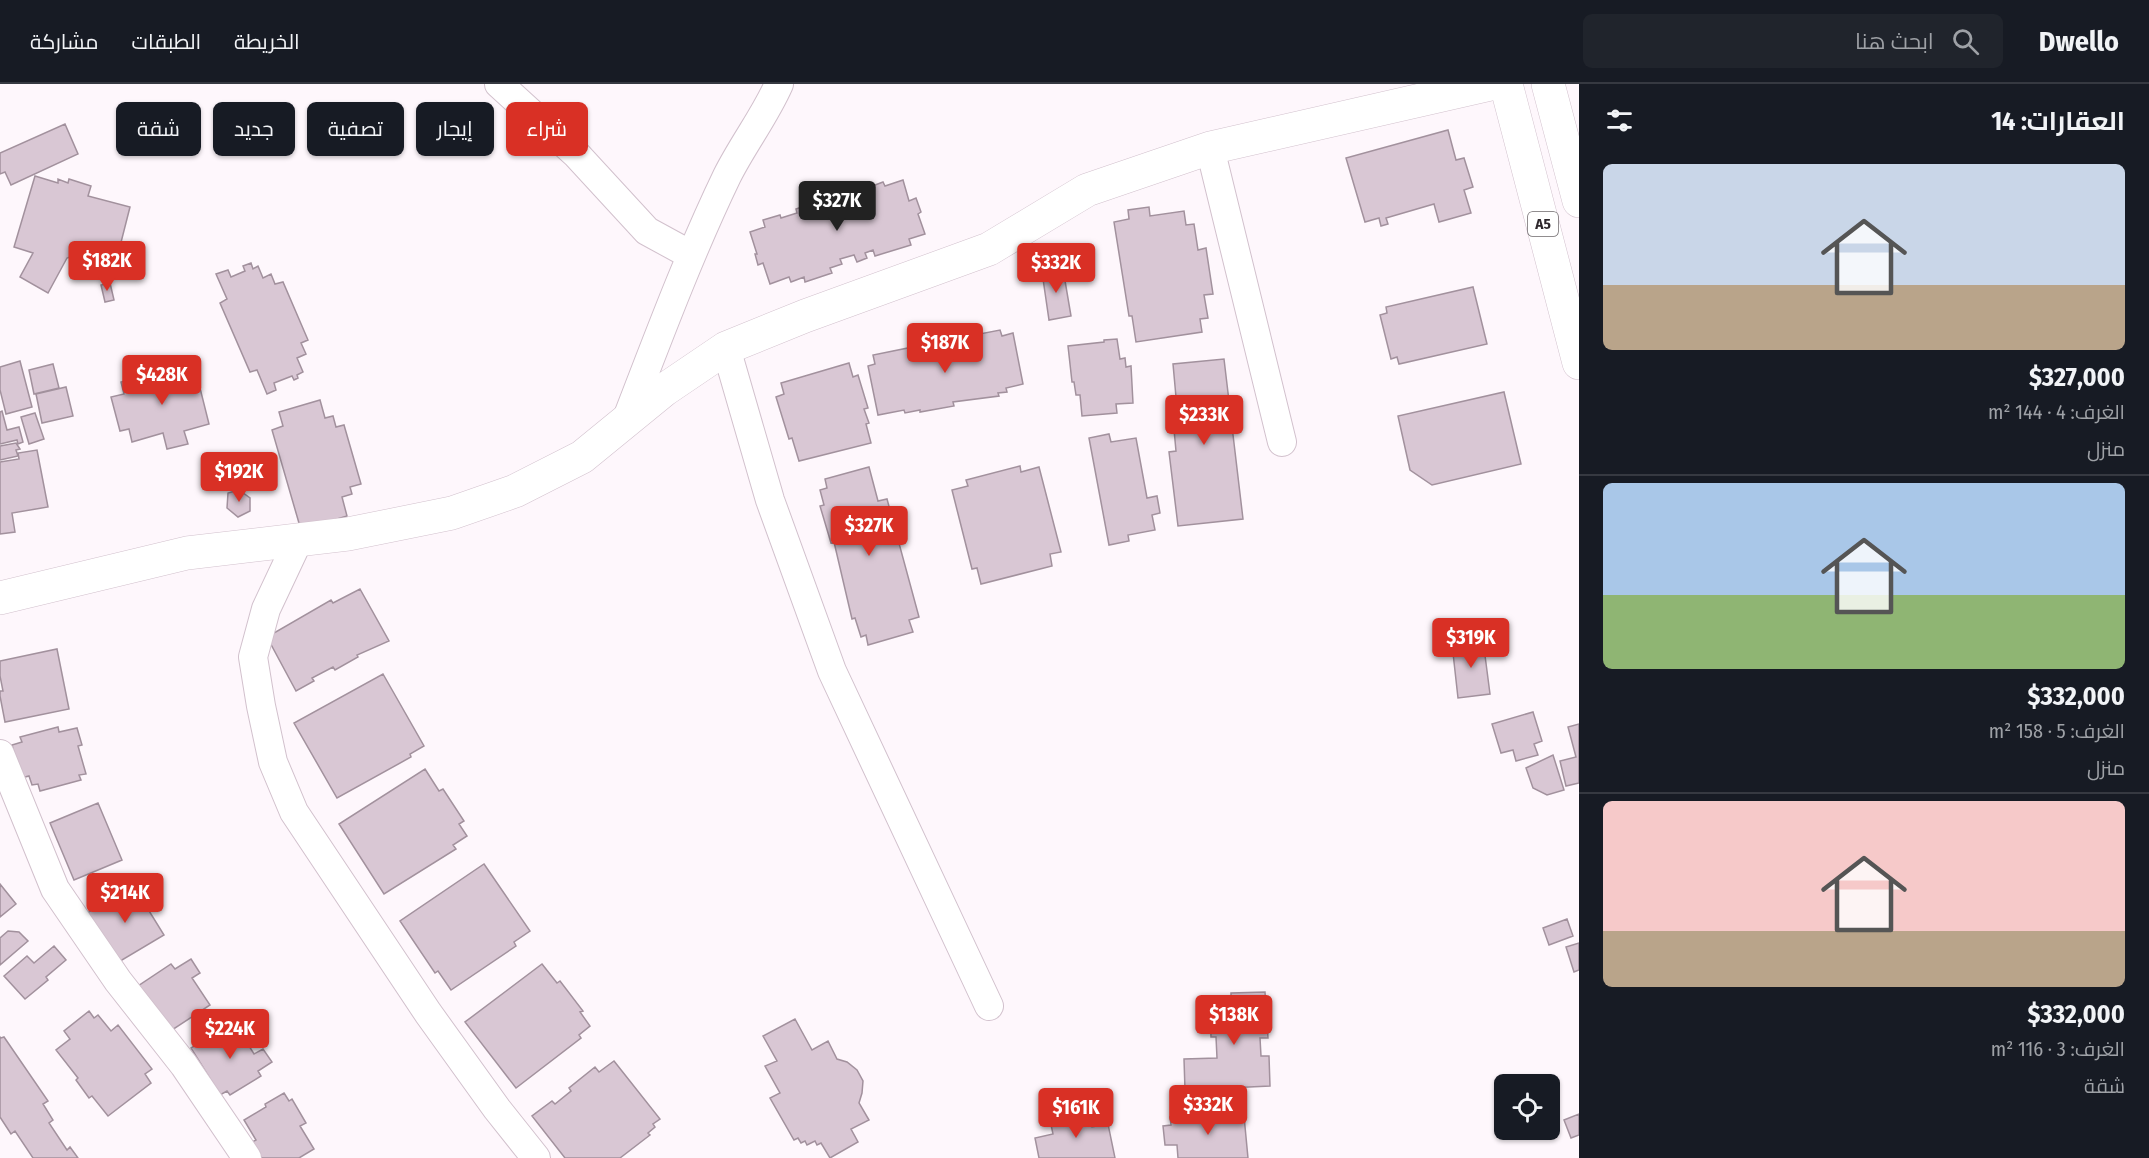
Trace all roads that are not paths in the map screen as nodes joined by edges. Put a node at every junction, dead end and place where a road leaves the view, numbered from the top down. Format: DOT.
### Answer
graph roads {
  1 [pos="499,84"];
  2 [pos="779,84"];
  3 [pos="1491,84"];
  4 [pos="1506,84"];
  5 [pos="1548,84"];
  6 [pos="1210,148"];
  7 [pos="1579,201"];
  8 [pos="691,255"];
  9 [pos="726,348"];
  10 [pos="1579,363"];
  11 [pos="627,421"];
  12 [pos="1282,442"];
  13 [pos="298,541"];
  14 [pos="0,598"];
  15 [pos="0,754"];
  16 [pos="989,1006"];
  17 [pos="247,1158"];
  18 [pos="536,1158"];
  1 -- 8 [label="street"];
  2 -- 8 [label="street"];
  3 -- 6 [label="main road"];
  4 -- 10 [label="main road, A5"];
  5 -- 7 [label="main road, A5"];
  6 -- 9 [label="main road"];
  6 -- 12 [label="street"];
  8 -- 11 [label="street"];
  9 -- 11 [label="main road"];
  9 -- 16 [label="street"];
  11 -- 13 [label="main road"];
  13 -- 14 [label="main road"];
  13 -- 18 [label="street"];
  15 -- 17 [label="street"];
}
